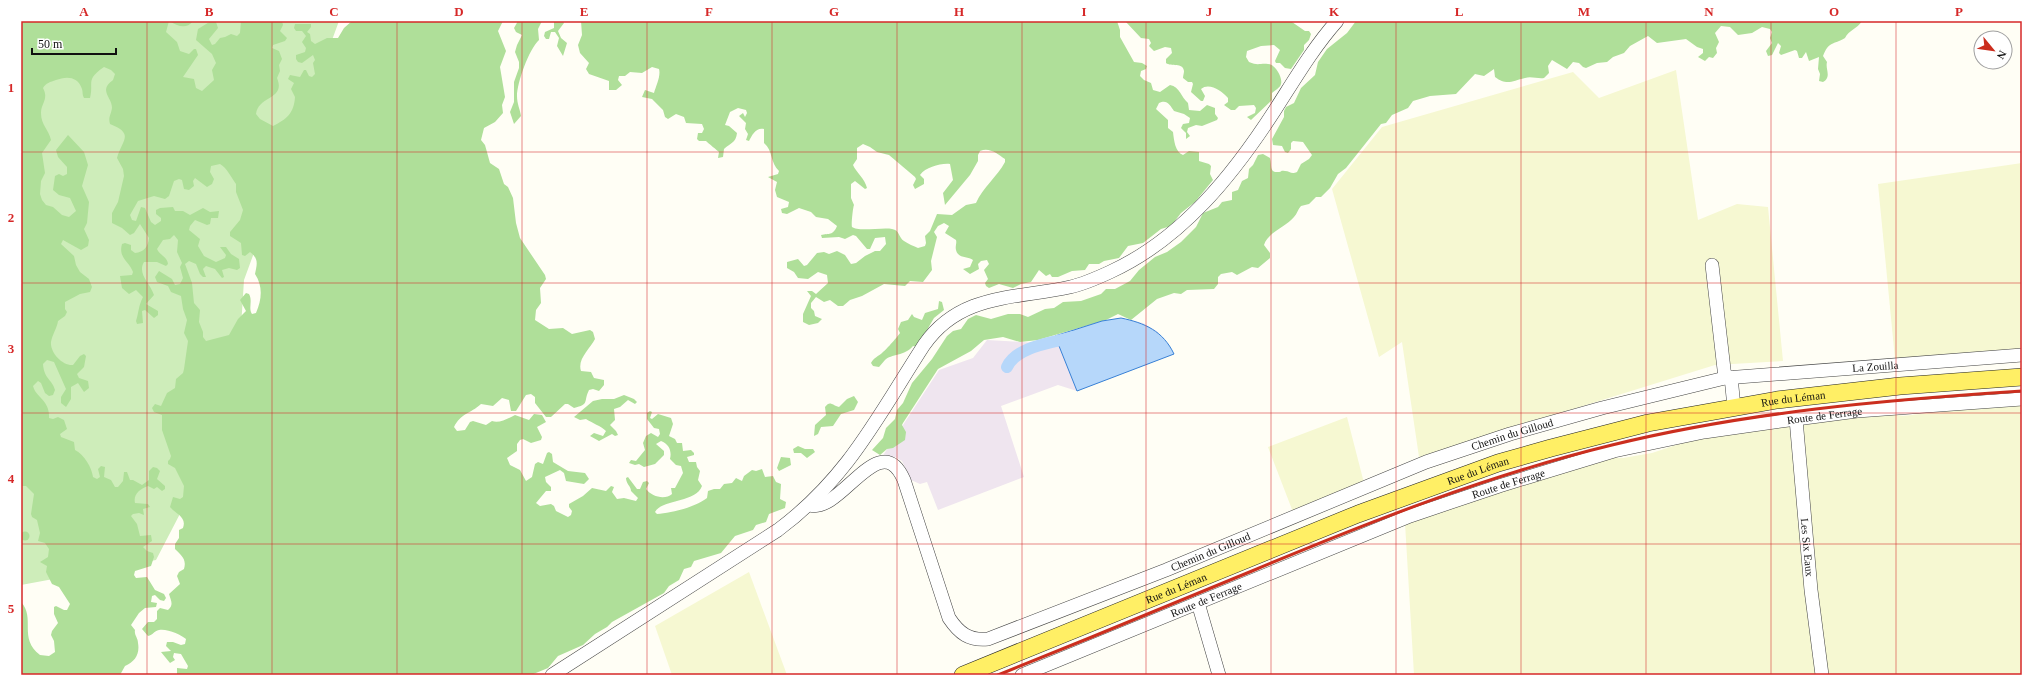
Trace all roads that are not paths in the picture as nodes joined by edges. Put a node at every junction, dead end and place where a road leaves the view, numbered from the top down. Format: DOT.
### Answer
graph roads {
  1 [pos="1337,21"];
  2 [pos="1712,265"];
  3 [pos="2022,355"];
  4 [pos="2022,377"];
  5 [pos="1728,378"];
  6 [pos="2022,399"];
  7 [pos="1734,407"];
  8 [pos="1796,419"];
  9 [pos="810,505"];
  10 [pos="1198,603"];
  11 [pos="552,675"];
  12 [pos="963,675"];
  13 [pos="1022,675"];
  14 [pos="1219,675"];
  15 [pos="1822,675"];
  1 -- 9 [label="street"];
  2 -- 5 [label="street"];
  3 -- 5 [label="street, La Zouilla"];
  4 -- 7 [label="main road, Rue du Léman"];
  5 -- 7 [label="street"];
  5 -- 9 [label="street, Chemin du Gilloud"];
  6 -- 8 [label="street, Route de Ferrage"];
  7 -- 12 [label="main road, Rue du Léman"];
  8 -- 10 [label="street, Route de Ferrage"];
  8 -- 15 [label="street, Les Six Eaux"];
  9 -- 11 [label="street"];
  10 -- 13 [label="street, Route de Ferrage"];
  10 -- 14 [label="street"];
}
